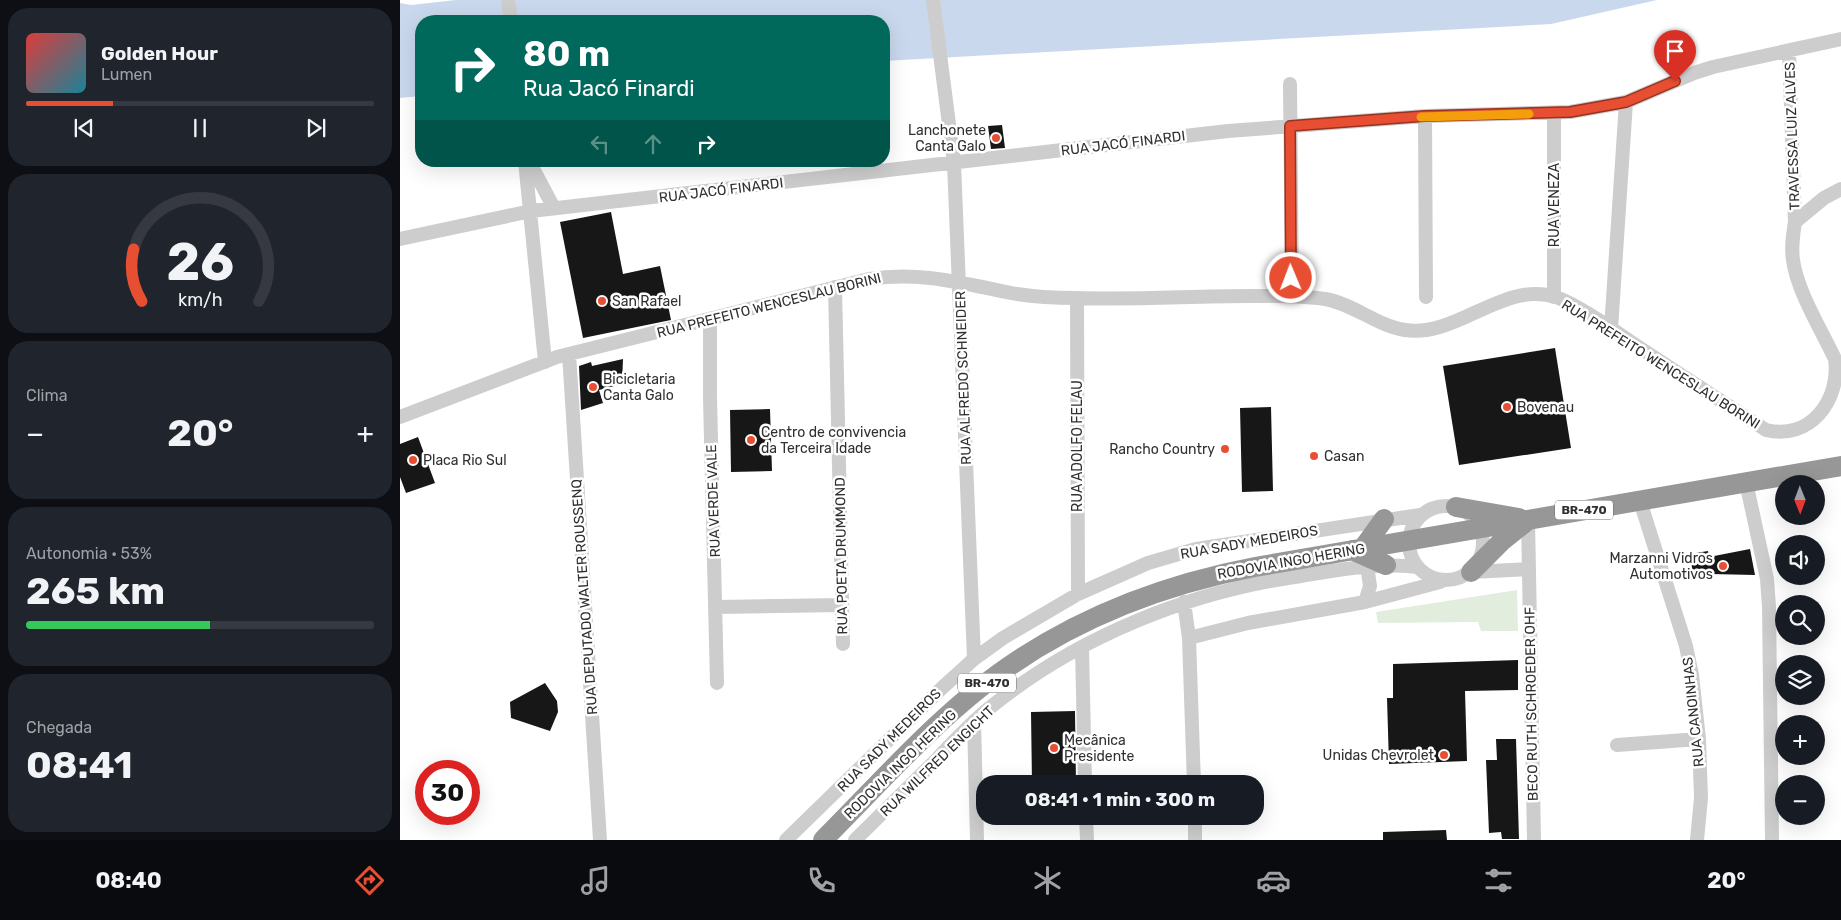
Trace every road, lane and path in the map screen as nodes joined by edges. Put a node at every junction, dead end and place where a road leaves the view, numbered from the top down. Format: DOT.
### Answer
graph roads {
  1 [pos="508,0"];
  2 [pos="932,0"];
  3 [pos="510,15"];
  4 [pos="1841,39"];
  5 [pos="1789,50"];
  6 [pos="1290,84"];
  7 [pos="1626,102"];
  8 [pos="1554,113"];
  9 [pos="1425,116"];
  10 [pos="1290,126"];
  11 [pos="954,163"];
  12 [pos="527,167"];
  13 [pos="532,167"];
  14 [pos="1841,189"];
  15 [pos="554,208"];
  16 [pos="531,211"];
  17 [pos="1796,222"];
  18 [pos="400,239"];
  19 [pos="959,282"];
  20 [pos="835,287"];
  21 [pos="1292,296"];
  22 [pos="1426,296"];
  23 [pos="1554,297"];
  24 [pos="1077,298"];
  25 [pos="710,319"];
  26 [pos="1611,329"];
  27 [pos="568,354"];
  28 [pos="545,362"];
  29 [pos="400,417"];
  30 [pos="1841,466"];
  31 [pos="1746,482"];
  32 [pos="1640,501"];
  33 [pos="1456,507"];
  34 [pos="1420,514"];
  35 [pos="1384,519"];
  36 [pos="1528,520"];
  37 [pos="1480,528"];
  38 [pos="1407,541"];
  39 [pos="1367,557"];
  40 [pos="1417,567"];
  41 [pos="1529,569"];
  42 [pos="1471,572"];
  43 [pos="1440,582"];
  44 [pos="1078,594"];
  45 [pos="1184,602"];
  46 [pos="1365,602"];
  47 [pos="842,605"];
  48 [pos="716,607"];
  49 [pos="1189,638"];
  50 [pos="842,644"];
  51 [pos="1082,648"];
  52 [pos="974,659"];
  53 [pos="717,683"];
  54 [pos="974,721"];
  55 [pos="1699,739"];
  56 [pos="1618,745"];
  57 [pos="1086,775"];
  58 [pos="1194,775"];
  59 [pos="1086,825"];
  60 [pos="1195,825"];
  61 [pos="600,840"];
  62 [pos="786,840"];
  63 [pos="823,840"];
  64 [pos="855,840"];
  65 [pos="977,840"];
  66 [pos="1087,840"];
  67 [pos="1195,840"];
  68 [pos="1534,840"];
  69 [pos="1697,840"];
  70 [pos="1772,840"];
  1 -- 3 [label="street"];
  2 -- 11 [label="street, RUA ALFREDO SCHNEIDER"];
  4 -- 5 [label="street, RUA JACÓ FINARDI"];
  5 -- 7 [label="street, RUA JACÓ FINARDI"];
  5 -- 17 [label="street, TRAVESSA LUIZ ALVES"];
  6 -- 10 [label="street"];
  7 -- 8 [label="street, RUA JACÓ FINARDI"];
  7 -- 26 [label="street"];
  8 -- 9 [label="street, RUA JACÓ FINARDI"];
  8 -- 23 [label="street, RUA VENEZA"];
  9 -- 10 [label="street, RUA JACÓ FINARDI"];
  9 -- 22 [label="street"];
  10 -- 11 [label="street, RUA JACÓ FINARDI"];
  10 -- 21 [label="street"];
  11 -- 15 [label="street, RUA JACÓ FINARDI"];
  11 -- 19 [label="street, RUA ALFREDO SCHNEIDER"];
  12 -- 16 [label="street"];
  13 -- 15 [label="street"];
  14 -- 17 [label="street"];
  15 -- 16 [label="street, RUA JACÓ FINARDI"];
  16 -- 18 [label="street, RUA JACÓ FINARDI"];
  16 -- 28 [label="street"];
  17 -- 26 [label="street, RUA PREFEITO WENCESLAU BORINI"];
  19 -- 20 [label="street, RUA PREFEITO WENCESLAU BORINI"];
  19 -- 24 [label="street, RUA PREFEITO WENCESLAU BORINI"];
  19 -- 52 [label="street, RUA ALFREDO SCHNEIDER"];
  20 -- 25 [label="street, RUA PREFEITO WENCESLAU BORINI"];
  20 -- 47 [label="street, RUA POETA DRUMMOND"];
  21 -- 23 [label="street, RUA PREFEITO WENCESLAU BORINI"];
  21 -- 24 [label="street, RUA PREFEITO WENCESLAU BORINI"];
  23 -- 26 [label="street, RUA PREFEITO WENCESLAU BORINI"];
  24 -- 44 [label="street, RUA ADOLFO FELAU"];
  25 -- 27 [label="street, RUA PREFEITO WENCESLAU BORINI"];
  25 -- 48 [label="street, RUA VERDE VALE"];
  27 -- 28 [label="street, RUA PREFEITO WENCESLAU BORINI"];
  27 -- 61 [label="street, RUA DEPUTADO WALTER ROUSSENQ"];
  28 -- 29 [label="street, RUA PREFEITO WENCESLAU BORINI"];
  30 -- 31 [label="highway, RODOVIA INGO HERING / BR-470"];
  31 -- 32 [label="highway, RODOVIA INGO HERING / BR-470"];
  31 -- 70 [label="street"];
  32 -- 36 [label="highway, RODOVIA INGO HERING / BR-470"];
  32 -- 55 [label="street, RUA CANOINHAS"];
  33 -- 34 [label="street, RUA SADY MEDEIROS"];
  33 -- 36 [label="highway"];
  33 -- 37 [label="street"];
  34 -- 35 [label="street, RUA SADY MEDEIROS"];
  34 -- 38 [label="street"];
  35 -- 39 [label="highway"];
  35 -- 44 [label="street, RUA SADY MEDEIROS"];
  36 -- 37 [label="highway, RODOVIA INGO HERING / BR-470"];
  36 -- 41 [label="street, BECO RUTH SCHROEDER OHF"];
  36 -- 42 [label="highway"];
  37 -- 38 [label="highway, RODOVIA INGO HERING / BR-470"];
  37 -- 42 [label="street"];
  38 -- 39 [label="highway, RODOVIA INGO HERING / BR-470"];
  38 -- 40 [label="street"];
  39 -- 40 [label="street, RUA WILFRED ENGICHT"];
  39 -- 45 [label="street, RUA WILFRED ENGICHT"];
  39 -- 46 [label="street"];
  39 -- 63 [label="highway, RODOVIA INGO HERING / BR-470"];
  40 -- 43 [label="street"];
  41 -- 42 [label="street"];
  41 -- 68 [label="street, BECO RUTH SCHROEDER OHF"];
  42 -- 43 [label="street"];
  43 -- 46 [label="street"];
  44 -- 52 [label="street, RUA SADY MEDEIROS"];
  45 -- 49 [label="street"];
  45 -- 51 [label="street, RUA WILFRED ENGICHT"];
  46 -- 49 [label="street"];
  47 -- 48 [label="street"];
  47 -- 50 [label="street, RUA POETA DRUMMOND"];
  48 -- 53 [label="street, RUA VERDE VALE"];
  49 -- 58 [label="street"];
  51 -- 54 [label="street, RUA WILFRED ENGICHT"];
  51 -- 57 [label="street"];
  52 -- 62 [label="street, RUA SADY MEDEIROS"];
  54 -- 64 [label="street, RUA WILFRED ENGICHT"];
  54 -- 65 [label="street"];
  55 -- 56 [label="street"];
  55 -- 69 [label="street, RUA CANOINHAS"];
  59 -- 66 [label="street"];
  60 -- 67 [label="street"];
}
